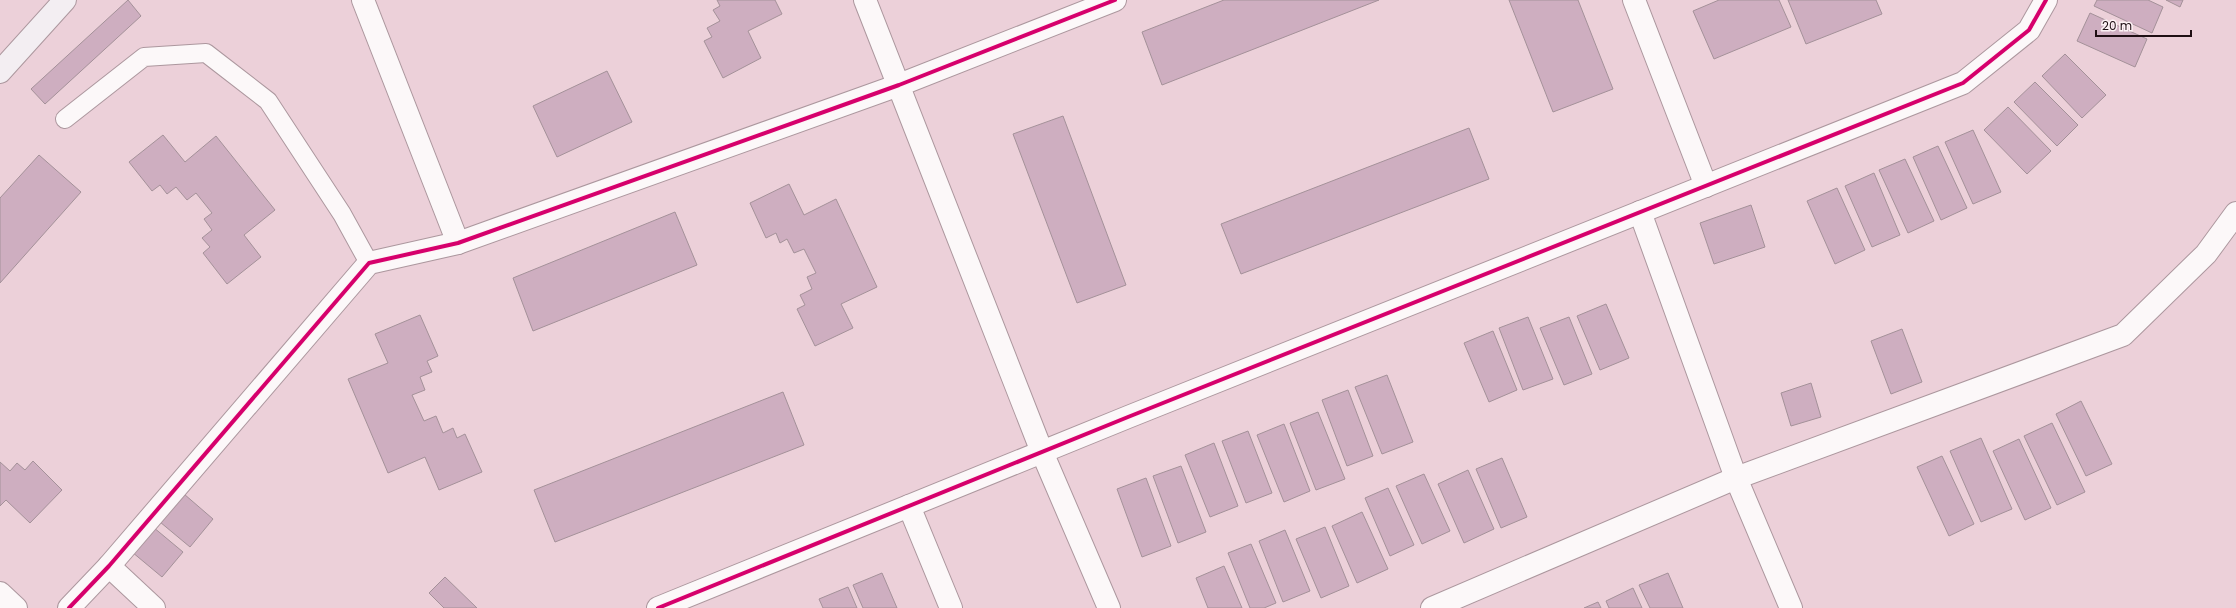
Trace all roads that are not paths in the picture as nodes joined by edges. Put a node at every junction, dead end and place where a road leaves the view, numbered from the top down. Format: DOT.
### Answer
graph roads {
  1 [pos="65,0"];
  2 [pos="363,0"];
  3 [pos="865,0"];
  4 [pos="1115,0"];
  5 [pos="1634,0"];
  6 [pos="2046,0"];
  7 [pos="0,72"];
  8 [pos="899,85"];
  9 [pos="65,119"];
  10 [pos="1706,186"];
  11 [pos="1640,212"];
  12 [pos="2236,213"];
  13 [pos="458,243"];
  14 [pos="369,263"];
  15 [pos="1042,452"];
  16 [pos="1736,478"];
  17 [pos="909,506"];
  18 [pos="109,566"];
  19 [pos="0,593"];
  20 [pos="16,608"];
  21 [pos="69,608"];
  22 [pos="154,608"];
  23 [pos="658,608"];
  24 [pos="951,608"];
  25 [pos="1109,608"];
  26 [pos="1432,608"];
  27 [pos="1791,608"];
  1 -- 7 [label="main road"];
  2 -- 13 [label="street"];
  3 -- 8 [label="street"];
  4 -- 8 [label="street"];
  5 -- 10 [label="street"];
  6 -- 10 [label="street"];
  8 -- 13 [label="street"];
  8 -- 15 [label="street"];
  9 -- 14 [label="lane"];
  10 -- 11 [label="street"];
  11 -- 15 [label="street"];
  11 -- 16 [label="street"];
  12 -- 16 [label="street"];
  13 -- 14 [label="street"];
  14 -- 18 [label="street"];
  15 -- 17 [label="street"];
  15 -- 25 [label="street"];
  16 -- 26 [label="street"];
  16 -- 27 [label="street"];
  17 -- 23 [label="street"];
  17 -- 24 [label="street"];
  18 -- 21 [label="street"];
  18 -- 22 [label="street"];
  19 -- 20 [label="street"];
}
